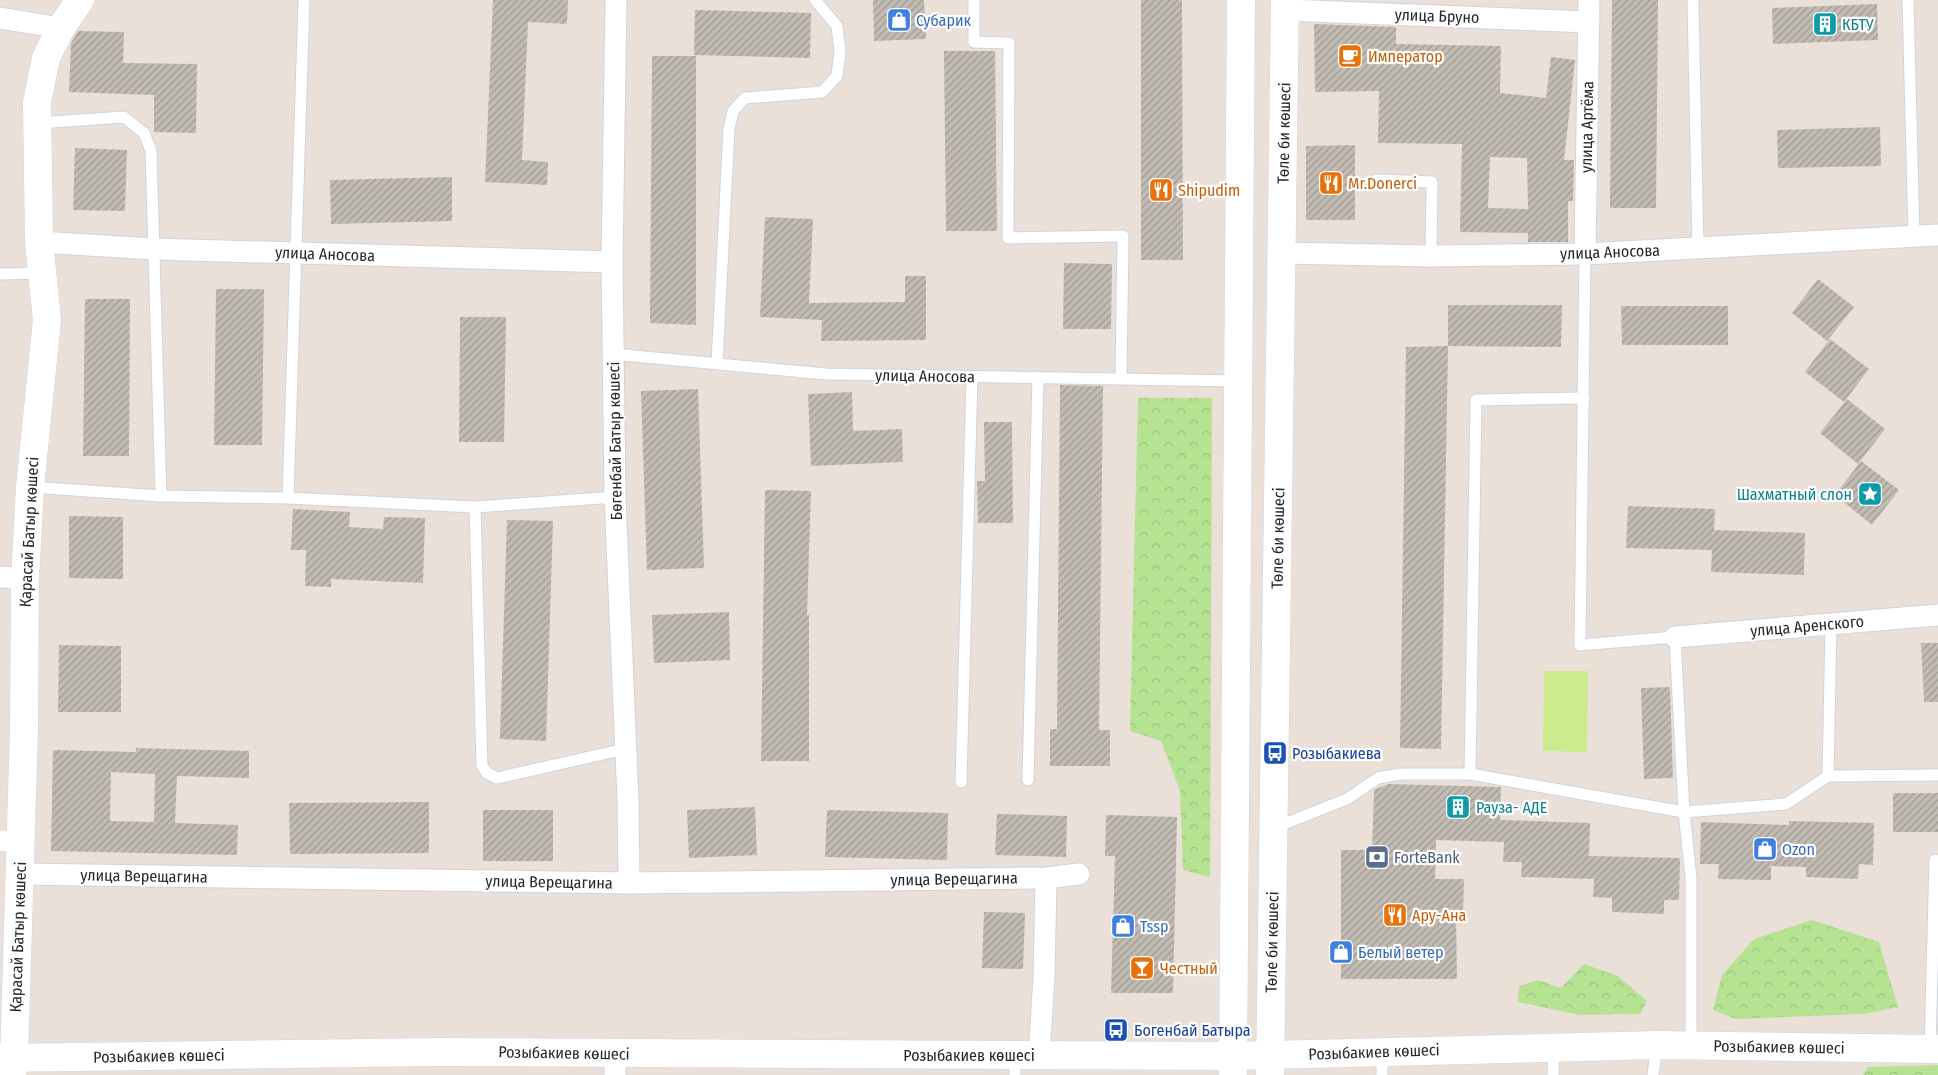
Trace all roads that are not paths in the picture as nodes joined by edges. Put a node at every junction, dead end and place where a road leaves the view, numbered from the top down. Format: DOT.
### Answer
graph roads {
  1 [pos="80,0"];
  2 [pos="304,0"];
  3 [pos="616,0"];
  4 [pos="815,0"];
  5 [pos="974,0"];
  6 [pos="1241,0"];
  7 [pos="1589,0"];
  8 [pos="1693,0"];
  9 [pos="1908,0"];
  10 [pos="1285,5"];
  11 [pos="0,18"];
  12 [pos="1589,22"];
  13 [pos="61,28"];
  14 [pos="37,123"];
  15 [pos="1376,180"];
  16 [pos="1938,235"];
  17 [pos="1914,236"];
  18 [pos="39,242"];
  19 [pos="1698,249"];
  20 [pos="154,250"];
  21 [pos="1282,253"];
  22 [pos="296,254"];
  23 [pos="1585,254"];
  24 [pos="1431,256"];
  25 [pos="612,262"];
  26 [pos="44,273"];
  27 [pos="0,274"];
  28 [pos="613,354"];
  29 [pos="717,364"];
  30 [pos="972,377"];
  31 [pos="1038,377"];
  32 [pos="1121,378"];
  33 [pos="1238,381"];
  34 [pos="1584,398"];
  35 [pos="30,487"];
  36 [pos="161,496"];
  37 [pos="615,497"];
  38 [pos="288,498"];
  39 [pos="475,507"];
  40 [pos="13,578"];
  41 [pos="1938,615"];
  42 [pos="1831,624"];
  43 [pos="1675,637"];
  44 [pos="625,749"];
  45 [pos="1470,774"];
  46 [pos="1938,774"];
  47 [pos="1828,776"];
  48 [pos="1028,780"];
  49 [pos="961,782"];
  50 [pos="1235,782"];
  51 [pos="1274,786"];
  52 [pos="1684,812"];
  53 [pos="1274,828"];
  54 [pos="10,841"];
  55 [pos="1935,860"];
  56 [pos="20,874"];
  57 [pos="1079,874"];
  58 [pos="1046,878"];
  59 [pos="629,883"];
  60 [pos="1657,1045"];
  61 [pos="1691,1046"];
  62 [pos="1554,1047"];
  63 [pos="1934,1049"];
  64 [pos="1023,1062"];
  65 [pos="9,1063"];
  66 [pos="1382,1064"];
  67 [pos="615,1065"];
  68 [pos="1270,1065"];
  69 [pos="1233,1066"];
  70 [pos="1553,1075"];
  71 [pos="1652,1075"];
  1 -- 13 [label="main road, Қарасай Батыр көшесі"];
  2 -- 22 [label="lane"];
  3 -- 25 [label="street, Бөгенбай Батыр көшесі"];
  4 -- 29 [label="lane"];
  5 -- 32 [label="lane"];
  6 -- 33 [label="main road"];
  7 -- 12 [label="street, улица Артёма"];
  8 -- 19 [label="lane"];
  9 -- 17 [label="lane"];
  10 -- 12 [label="street, улица Бруно"];
  10 -- 21 [label="main road, Төле би көшесі"];
  11 -- 13 [label="street"];
  12 -- 23 [label="street, улица Артёма"];
  13 -- 14 [label="main road, Қарасай Батыр көшесі"];
  14 -- 18 [label="main road, Қарасай Батыр көшесі"];
  14 -- 20 [label="lane"];
  15 -- 24 [label="lane"];
  16 -- 17 [label="street, улица Аносова"];
  17 -- 19 [label="street, улица Аносова"];
  18 -- 20 [label="street, улица Аносова"];
  18 -- 26 [label="main road, Қарасай Батыр көшесі"];
  19 -- 23 [label="street, улица Аносова"];
  20 -- 22 [label="street, улица Аносова"];
  20 -- 36 [label="lane"];
  21 -- 24 [label="street, улица Аносова"];
  21 -- 51 [label="main road, Төле би көшесі"];
  22 -- 25 [label="street, улица Аносова"];
  22 -- 38 [label="lane"];
  23 -- 24 [label="street, улица Аносова"];
  23 -- 34 [label="lane"];
  25 -- 28 [label="street, Бөгенбай Батыр көшесі"];
  26 -- 27 [label="lane"];
  26 -- 35 [label="main road, Қарасай Батыр көшесі"];
  28 -- 29 [label="lane, улица Аносова"];
  28 -- 37 [label="street, Бөгенбай Батыр көшесі"];
  29 -- 30 [label="lane, улица Аносова"];
  30 -- 31 [label="lane, улица Аносова"];
  30 -- 49 [label="lane"];
  31 -- 32 [label="lane, улица Аносова"];
  31 -- 48 [label="lane"];
  32 -- 33 [label="lane, улица Аносова"];
  33 -- 50 [label="main road"];
  34 -- 43 [label="lane"];
  34 -- 45 [label="lane"];
  35 -- 36 [label="lane"];
  35 -- 40 [label="main road, Қарасай Батыр көшесі"];
  36 -- 38 [label="lane"];
  37 -- 39 [label="lane"];
  37 -- 44 [label="street, Бөгенбай Батыр көшесі"];
  38 -- 39 [label="lane"];
  39 -- 44 [label="lane"];
  40 -- 54 [label="main road, Қарасай Батыр көшесі"];
  41 -- 42 [label="street, улица Аренского"];
  42 -- 43 [label="street, улица Аренского"];
  42 -- 47 [label="lane"];
  43 -- 52 [label="lane"];
  44 -- 59 [label="street, Бөгенбай Батыр көшесі"];
  45 -- 52 [label="lane"];
  45 -- 53 [label="lane"];
  46 -- 47 [label="lane"];
  47 -- 52 [label="lane"];
  50 -- 51 [label="main road"];
  50 -- 69 [label="main road"];
  51 -- 53 [label="main road, Төле би көшесі"];
  52 -- 61 [label="lane"];
  53 -- 68 [label="main road, Төле би көшесі"];
  54 -- 56 [label="main road, Қарасай Батыр көшесі"];
  55 -- 63 [label="lane"];
  56 -- 59 [label="street, улица Верещагина"];
  56 -- 65 [label="main road, Қарасай Батыр көшесі"];
  57 -- 58 [label="street, улица Верещагина"];
  58 -- 59 [label="street, улица Верещагина"];
  58 -- 64 [label="street"];
  60 -- 61 [label="main road, Розыбакиев көшесі"];
  60 -- 62 [label="main road, Розыбакиев көшесі"];
  60 -- 71 [label="lane"];
  61 -- 63 [label="main road, Розыбакиев көшесі"];
  62 -- 66 [label="main road, Розыбакиев көшесі"];
  62 -- 70 [label="lane"];
  64 -- 67 [label="main road, Розыбакиев көшесі"];
  64 -- 69 [label="main road, Розыбакиев көшесі"];
  65 -- 67 [label="main road, Розыбакиев көшесі"];
  66 -- 68 [label="main road, Розыбакиев көшесі"];
  68 -- 69 [label="main road, Розыбакиев көшесі"];
}
